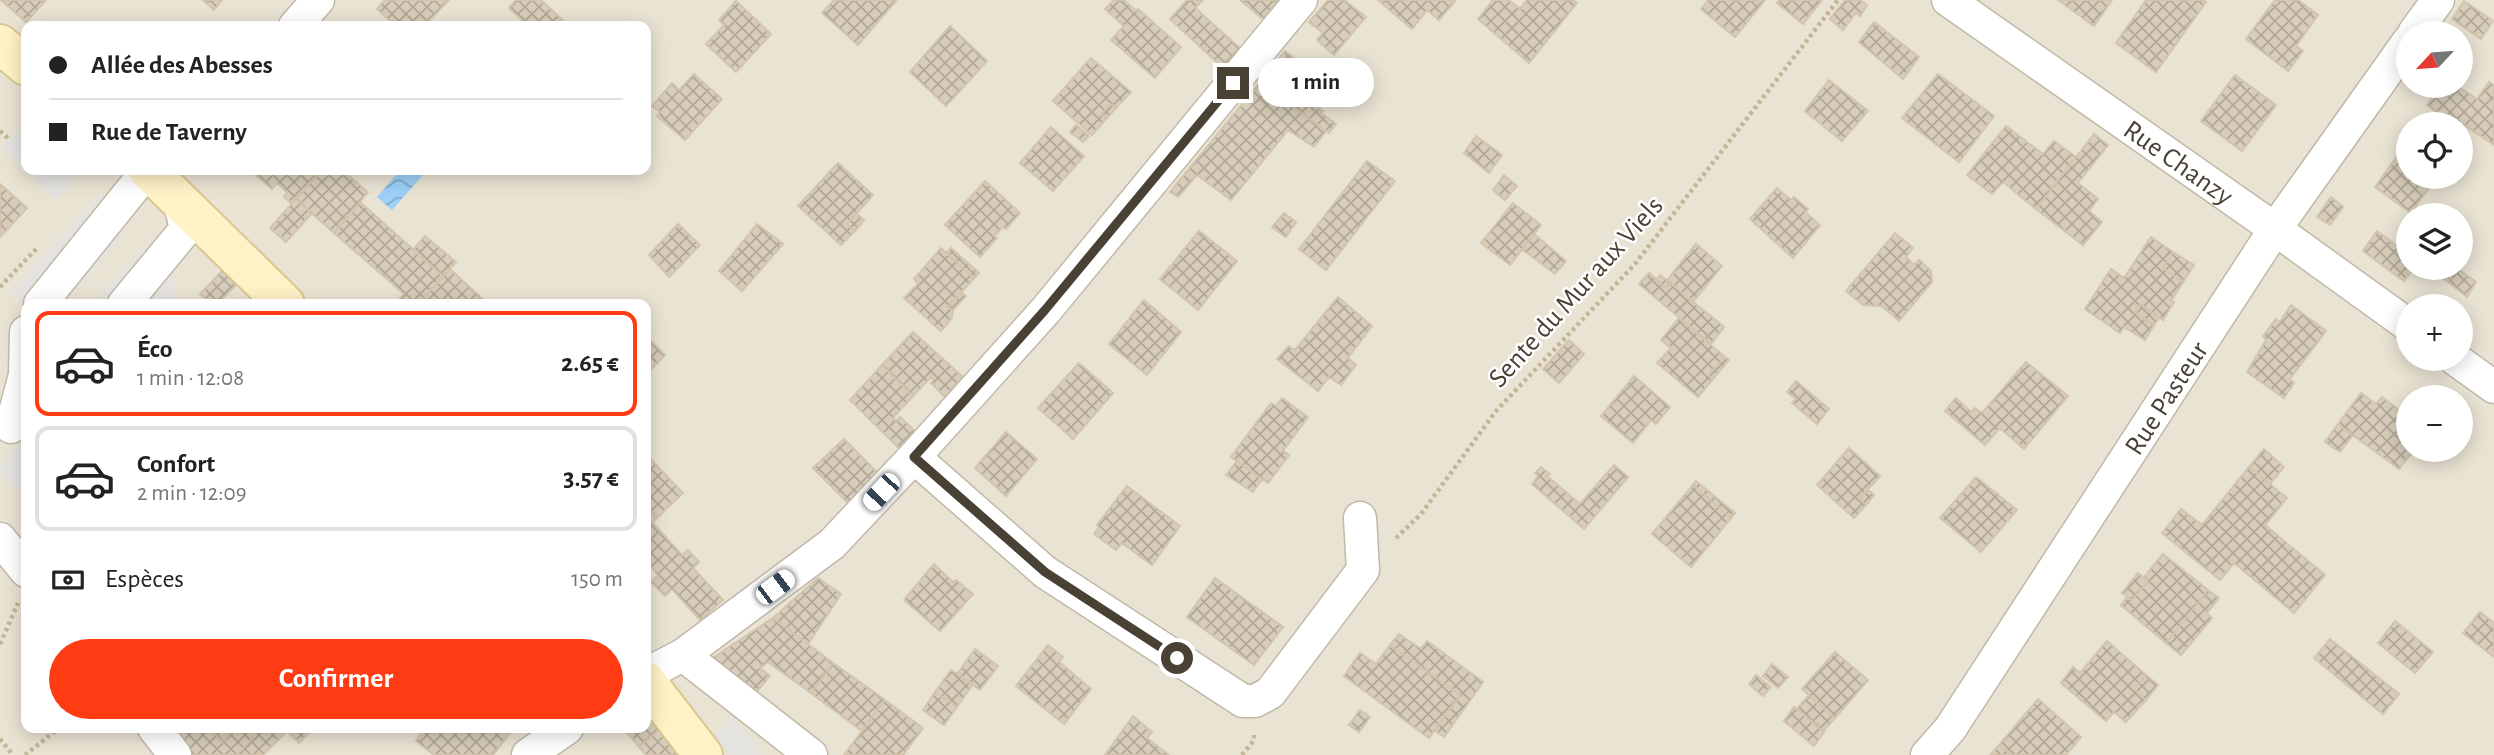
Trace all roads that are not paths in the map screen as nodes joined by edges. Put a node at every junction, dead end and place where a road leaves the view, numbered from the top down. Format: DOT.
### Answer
graph roads {
  1 [pos="318,0"];
  2 [pos="1301,0"];
  3 [pos="1948,0"];
  4 [pos="2438,0"];
  5 [pos="299,21"];
  6 [pos="2423,21"];
  7 [pos="0,44"];
  8 [pos="2396,59"];
  9 [pos="21,62"];
  10 [pos="161,178"];
  11 [pos="2276,229"];
  12 [pos="45,299"];
  13 [pos="128,299"];
  14 [pos="280,299"];
  15 [pos="2396,316"];
  16 [pos="2472,371"];
  17 [pos="2494,387"];
  18 [pos="21,391"];
  19 [pos="12,428"];
  20 [pos="914,457"];
  21 [pos="1360,518"];
  22 [pos="0,540"];
  23 [pos="21,578"];
  24 [pos="683,655"];
  25 [pos="651,671"];
  26 [pos="651,687"];
  27 [pos="158,733"];
  28 [pos="560,733"];
  29 [pos="175,755"];
  30 [pos="528,755"];
  31 [pos="703,755"];
  32 [pos="811,755"];
  33 [pos="1927,755"];
  1 -- 5 [label="street"];
  2 -- 20 [label="street"];
  3 -- 11 [label="street, Rue Chanzy"];
  4 -- 6 [label="street"];
  7 -- 9 [label="street"];
  8 -- 11 [label="street, Rue Pasteur"];
  10 -- 12 [label="street"];
  10 -- 13 [label="street"];
  10 -- 14 [label="street"];
  11 -- 15 [label="street, Rue Chanzy"];
  11 -- 33 [label="street, Rue Pasteur"];
  16 -- 17 [label="street"];
  18 -- 19 [label="street"];
  20 -- 21 [label="street"];
  20 -- 24 [label="street"];
  22 -- 23 [label="street"];
  24 -- 25 [label="street"];
  24 -- 32 [label="street"];
  26 -- 31 [label="street"];
  27 -- 29 [label="street"];
  28 -- 30 [label="street"];
}
